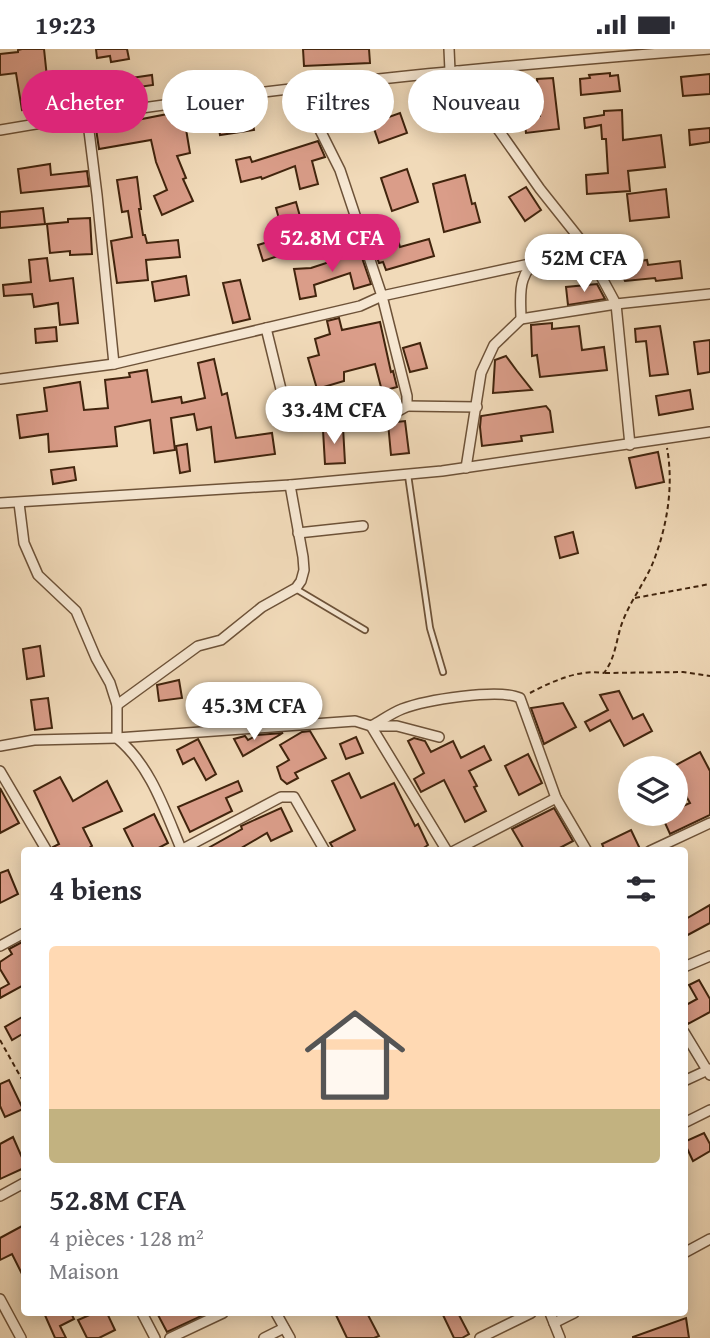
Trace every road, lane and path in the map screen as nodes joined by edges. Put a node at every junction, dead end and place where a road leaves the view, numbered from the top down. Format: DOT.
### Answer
graph roads {
  1 [pos="449,49"];
  2 [pos="710,49"];
  3 [pos="661,51"];
  4 [pos="453,70"];
  5 [pos="463,70"];
  6 [pos="282,90"];
  7 [pos="148,107"];
  8 [pos="21,126"];
  9 [pos="0,129"];
  10 [pos="89,133"];
  11 [pos="322,133"];
  12 [pos="499,133"];
  13 [pos="583,243"];
  14 [pos="534,263"];
  15 [pos="710,294"];
  16 [pos="382,296"];
  17 [pos="616,304"];
  18 [pos="521,319"];
  19 [pos="266,328"];
  20 [pos="114,363"];
  21 [pos="0,379"];
  22 [pos="407,406"];
  23 [pos="477,407"];
  24 [pos="710,432"];
  25 [pos="666,439"];
  26 [pos="630,445"];
  27 [pos="466,468"];
  28 [pos="408,474"];
  29 [pos="289,485"];
  30 [pos="0,503"];
  31 [pos="19,503"];
  32 [pos="363,526"];
  33 [pos="298,533"];
  34 [pos="710,584"];
  35 [pos="296,589"];
  36 [pos="634,599"];
  37 [pos="365,630"];
  38 [pos="443,672"];
  39 [pos="604,673"];
  40 [pos="710,676"];
  41 [pos="520,698"];
  42 [pos="117,705"];
  43 [pos="371,726"];
  44 [pos="439,737"];
  45 [pos="117,738"];
  46 [pos="0,746"];
  47 [pos="0,771"];
  48 [pos="556,798"];
  49 [pos="710,823"];
  50 [pos="45,847"];
  51 [pos="180,847"];
  52 [pos="187,847"];
  53 [pos="323,847"];
  54 [pos="445,847"];
  55 [pos="462,847"];
  56 [pos="585,847"];
  57 [pos="659,847"];
  58 [pos="21,935"];
  59 [pos="0,946"];
  60 [pos="710,956"];
  61 [pos="688,965"];
  62 [pos="688,1038"];
  63 [pos="0,1040"];
  64 [pos="709,1072"];
  65 [pos="21,1078"];
  66 [pos="688,1080"];
  67 [pos="710,1110"];
  68 [pos="688,1121"];
  69 [pos="21,1185"];
  70 [pos="0,1196"];
  71 [pos="710,1239"];
  72 [pos="688,1251"];
  73 [pos="0,1299"];
  74 [pos="144,1316"];
  75 [pos="217,1316"];
  76 [pos="278,1316"];
  77 [pos="525,1316"];
  78 [pos="551,1316"];
  79 [pos="568,1316"];
  80 [pos="554,1323"];
  81 [pos="284,1328"];
  82 [pos="21,1338"];
  83 [pos="155,1338"];
  84 [pos="170,1338"];
  85 [pos="264,1338"];
  86 [pos="290,1338"];
  87 [pos="480,1338"];
  88 [pos="559,1338"];
  1 -- 4 [label="street"];
  2 -- 3 [label="street"];
  3 -- 5 [label="street"];
  6 -- 7 [label="street"];
  8 -- 9 [label="street"];
  10 -- 20 [label="street"];
  11 -- 16 [label="street"];
  12 -- 13 [label="street"];
  13 -- 14 [label="street"];
  13 -- 17 [label="street"];
  14 -- 16 [label="street"];
  14 -- 18 [label="street"];
  15 -- 17 [label="street"];
  16 -- 19 [label="street"];
  16 -- 22 [label="street"];
  17 -- 18 [label="street"];
  17 -- 26 [label="street"];
  18 -- 23 [label="street"];
  19 -- 20 [label="street"];
  19 -- 22 [label="street"];
  20 -- 21 [label="street"];
  22 -- 23 [label="street"];
  23 -- 27 [label="street"];
  24 -- 25 [label="street"];
  25 -- 26 [label="street"];
  25 -- 36 [label="path"];
  26 -- 27 [label="street"];
  27 -- 28 [label="street"];
  28 -- 29 [label="street"];
  28 -- 38 [label="lane"];
  29 -- 31 [label="street"];
  29 -- 33 [label="street"];
  30 -- 31 [label="street"];
  31 -- 42 [label="street"];
  32 -- 33 [label="street"];
  33 -- 35 [label="street"];
  34 -- 36 [label="path"];
  35 -- 37 [label="lane"];
  35 -- 42 [label="street"];
  36 -- 39 [label="path"];
  39 -- 40 [label="path"];
  39 -- 41 [label="path"];
  41 -- 43 [label="street"];
  41 -- 48 [label="street"];
  42 -- 45 [label="street"];
  43 -- 44 [label="street"];
  43 -- 45 [label="street"];
  43 -- 54 [label="street"];
  45 -- 46 [label="street"];
  45 -- 51 [label="street"];
  47 -- 50 [label="street"];
  48 -- 55 [label="street"];
  48 -- 56 [label="street"];
  49 -- 57 [label="street"];
  52 -- 53 [label="street"];
  58 -- 59 [label="street"];
  60 -- 61 [label="street"];
  62 -- 64 [label="street"];
  63 -- 65 [label="path"];
  64 -- 66 [label="street"];
  67 -- 68 [label="street"];
  69 -- 70 [label="street"];
  71 -- 72 [label="street"];
  73 -- 82 [label="street"];
  74 -- 83 [label="street"];
  75 -- 84 [label="street"];
  76 -- 81 [label="street"];
  77 -- 87 [label="street"];
  78 -- 80 [label="street"];
  79 -- 80 [label="street"];
  80 -- 88 [label="street"];
  81 -- 85 [label="street"];
  81 -- 86 [label="street"];
}
